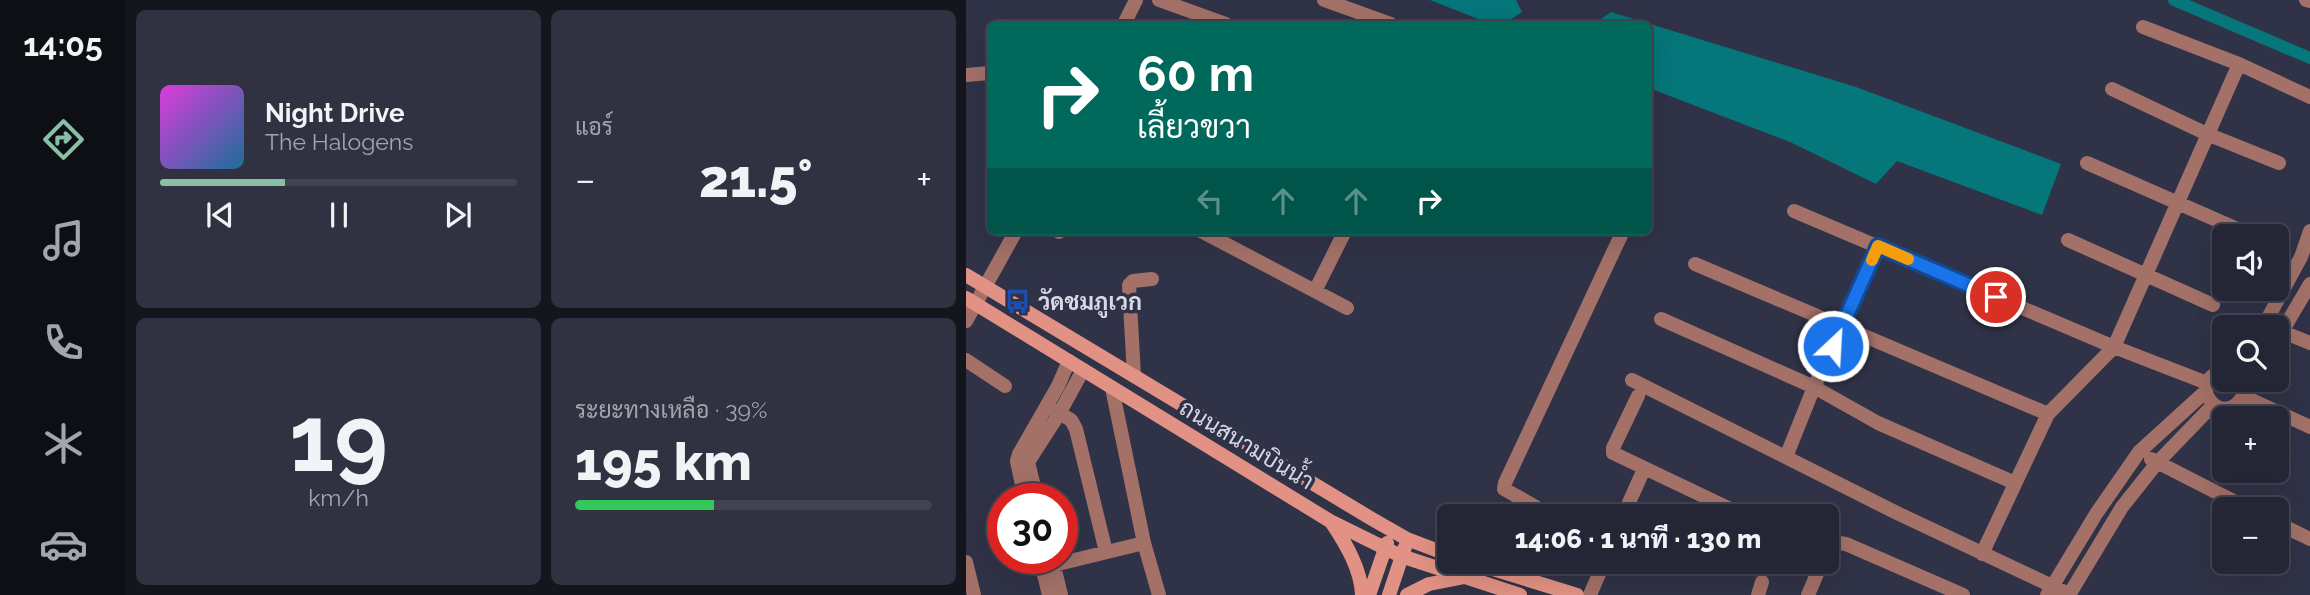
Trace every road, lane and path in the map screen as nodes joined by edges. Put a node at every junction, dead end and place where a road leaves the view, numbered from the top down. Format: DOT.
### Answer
graph roads {
  1 [pos="1136,0"];
  2 [pos="1158,0"];
  3 [pos="1324,0"];
  4 [pos="1126,21"];
  5 [pos="1218,21"];
  6 [pos="1383,21"];
  7 [pos="2143,26"];
  8 [pos="2239,64"];
  9 [pos="987,74"];
  10 [pos="966,75"];
  11 [pos="2112,89"];
  12 [pos="2310,97"];
  13 [pos="2207,134"];
  14 [pos="2087,163"];
  15 [pos="2279,163"];
  16 [pos="2178,202"];
  17 [pos="1794,211"];
  18 [pos="2227,224"];
  19 [pos="2310,231"];
  20 [pos="1014,235"];
  21 [pos="1209,235"];
  22 [pos="1343,235"];
  23 [pos="1621,235"];
  24 [pos="2068,240"];
  25 [pos="1878,246"];
  26 [pos="2306,258"];
  27 [pos="1695,264"];
  28 [pos="966,275"];
  29 [pos="2145,276"];
  30 [pos="1152,279"];
  31 [pos="2310,284"];
  32 [pos="986,287"];
  33 [pos="1315,291"];
  34 [pos="971,301"];
  35 [pos="2213,305"];
  36 [pos="1347,308"];
  37 [pos="2270,315"];
  38 [pos="1661,319"];
  39 [pos="2289,320"];
  40 [pos="966,321"];
  41 [pos="1843,326"];
  42 [pos="1066,334"];
  43 [pos="2289,338"];
  44 [pos="2310,343"];
  45 [pos="2114,347"];
  46 [pos="1093,351"];
  47 [pos="1054,352"];
  48 [pos="966,360"];
  49 [pos="1069,361"];
  50 [pos="1083,370"];
  51 [pos="1134,376"];
  52 [pos="2212,377"];
  53 [pos="1632,380"];
  54 [pos="1005,386"];
  55 [pos="1814,387"];
  56 [pos="2206,387"];
  57 [pos="1112,388"];
  58 [pos="2240,392"];
  59 [pos="2254,392"];
  60 [pos="1638,396"];
  61 [pos="2213,405"];
  62 [pos="1053,410"];
  63 [pos="2048,414"];
  64 [pos="2310,427"];
  65 [pos="2140,452"];
  66 [pos="1786,457"];
  67 [pos="1023,461"];
  68 [pos="2157,463"];
  69 [pos="1644,469"];
  70 [pos="1025,483"];
  71 [pos="1031,483"];
  72 [pos="2015,483"];
  73 [pos="2225,497"];
  74 [pos="1530,504"];
  75 [pos="1628,504"];
  76 [pos="1719,504"];
  77 [pos="1329,520"];
  78 [pos="2289,529"];
  79 [pos="1392,530"];
  80 [pos="1407,539"];
  81 [pos="2310,539"];
  82 [pos="1144,543"];
  83 [pos="1839,543"];
  84 [pos="1385,550"];
  85 [pos="1437,550"];
  86 [pos="1106,552"];
  87 [pos="1982,554"];
  88 [pos="1401,556"];
  89 [pos="1078,557"];
  90 [pos="966,562"];
  91 [pos="1044,574"];
  92 [pos="1056,574"];
  93 [pos="1531,574"];
  94 [pos="1599,574"];
  95 [pos="1817,574"];
  96 [pos="1468,578"];
  97 [pos="2050,590"];
  98 [pos="2069,594"];
  99 [pos="974,595"];
  100 [pos="1049,595"];
  101 [pos="1060,595"];
  102 [pos="1158,595"];
  103 [pos="1362,595"];
  104 [pos="1369,595"];
  105 [pos="1389,595"];
  106 [pos="1407,595"];
  107 [pos="1520,595"];
  108 [pos="1577,595"];
  109 [pos="1590,595"];
  110 [pos="1808,595"];
  111 [pos="1963,595"];
  1 -- 4 [label="street"];
  2 -- 5 [label="street"];
  3 -- 6 [label="street"];
  7 -- 8 [label="street"];
  8 -- 12 [label="street"];
  8 -- 13 [label="street"];
  9 -- 10 [label="street"];
  11 -- 13 [label="street"];
  13 -- 15 [label="street"];
  13 -- 16 [label="street"];
  14 -- 16 [label="street"];
  16 -- 18 [label="street"];
  16 -- 29 [label="street"];
  17 -- 25 [label="street"];
  19 -- 26 [label="street"];
  20 -- 32 [label="street"];
  21 -- 33 [label="street"];
  22 -- 33 [label="street"];
  23 -- 74 [label="street"];
  24 -- 29 [label="street"];
  25 -- 41 [label="street"];
  25 -- 45 [label="street"];
  26 -- 37 [label="street"];
  27 -- 41 [label="street"];
  28 -- 32 [label="main road, ถนนสนามบินน้ำ"];
  29 -- 35 [label="street"];
  29 -- 45 [label="street"];
  30 -- 51 [label="street"];
  31 -- 39 [label="street"];
  32 -- 34 [label="street"];
  32 -- 42 [label="main road, ถนนสนามบินน้ำ"];
  33 -- 36 [label="street"];
  34 -- 40 [label="street"];
  34 -- 47 [label="main road, ถนนสนามบินน้ำ"];
  38 -- 55 [label="street"];
  41 -- 55 [label="street"];
  41 -- 63 [label="street"];
  42 -- 46 [label="main road, ถนนสนามบินน้ำ"];
  42 -- 47 [label="main road"];
  43 -- 44 [label="street"];
  45 -- 56 [label="street"];
  45 -- 63 [label="street"];
  46 -- 50 [label="main road"];
  46 -- 51 [label="main road, ถนนสนามบินน้ำ"];
  47 -- 49 [label="main road, ถนนสนามบินน้ำ"];
  48 -- 54 [label="street"];
  49 -- 50 [label="main road, ถนนสนามบินน้ำ"];
  49 -- 62 [label="street"];
  50 -- 57 [label="main road, ถนนสนามบินน้ำ"];
  50 -- 62 [label="street"];
  51 -- 79 [label="main road, ถนนสนามบินน้ำ"];
  52 -- 56 [label="street"];
  53 -- 66 [label="street"];
  55 -- 66 [label="street"];
  55 -- 72 [label="street"];
  56 -- 61 [label="street"];
  56 -- 65 [label="street"];
  57 -- 77 [label="main road, ถนนสนามบินน้ำ"];
  57 -- 82 [label="street"];
  58 -- 61 [label="street"];
  59 -- 64 [label="street"];
  60 -- 69 [label="street"];
  61 -- 68 [label="street"];
  62 -- 67 [label="street"];
  62 -- 86 [label="street"];
  63 -- 72 [label="street"];
  65 -- 68 [label="street"];
  65 -- 97 [label="street"];
  66 -- 87 [label="street"];
  67 -- 70 [label="street"];
  67 -- 71 [label="street"];
  68 -- 73 [label="street"];
  68 -- 98 [label="street"];
  69 -- 75 [label="street"];
  69 -- 76 [label="street"];
  72 -- 87 [label="street"];
  77 -- 84 [label="main road, ถนนสนามบินน้ำ"];
  77 -- 103 [label="main road"];
  78 -- 81 [label="street"];
  79 -- 80 [label="main road, ถนนสนามบินน้ำ"];
  79 -- 84 [label="main road"];
  80 -- 85 [label="main road, ถนนสนามบินน้ำ"];
  80 -- 88 [label="main road"];
  82 -- 86 [label="street"];
  82 -- 102 [label="street"];
  83 -- 111 [label="street"];
  84 -- 88 [label="main road, ถนนสนามบินน้ำ"];
  84 -- 104 [label="main road"];
  86 -- 89 [label="street"];
  87 -- 97 [label="street"];
  88 -- 96 [label="main road, ถนนสนามบินน้ำ"];
  88 -- 105 [label="main road"];
  90 -- 99 [label="street"];
  91 -- 100 [label="street"];
  92 -- 101 [label="street"];
  93 -- 108 [label="main road"];
  94 -- 109 [label="street"];
  95 -- 110 [label="street"];
  96 -- 106 [label="main road"];
  96 -- 107 [label="main road, ถนนสนามบินน้ำ"];
  97 -- 98 [label="street"];
}
